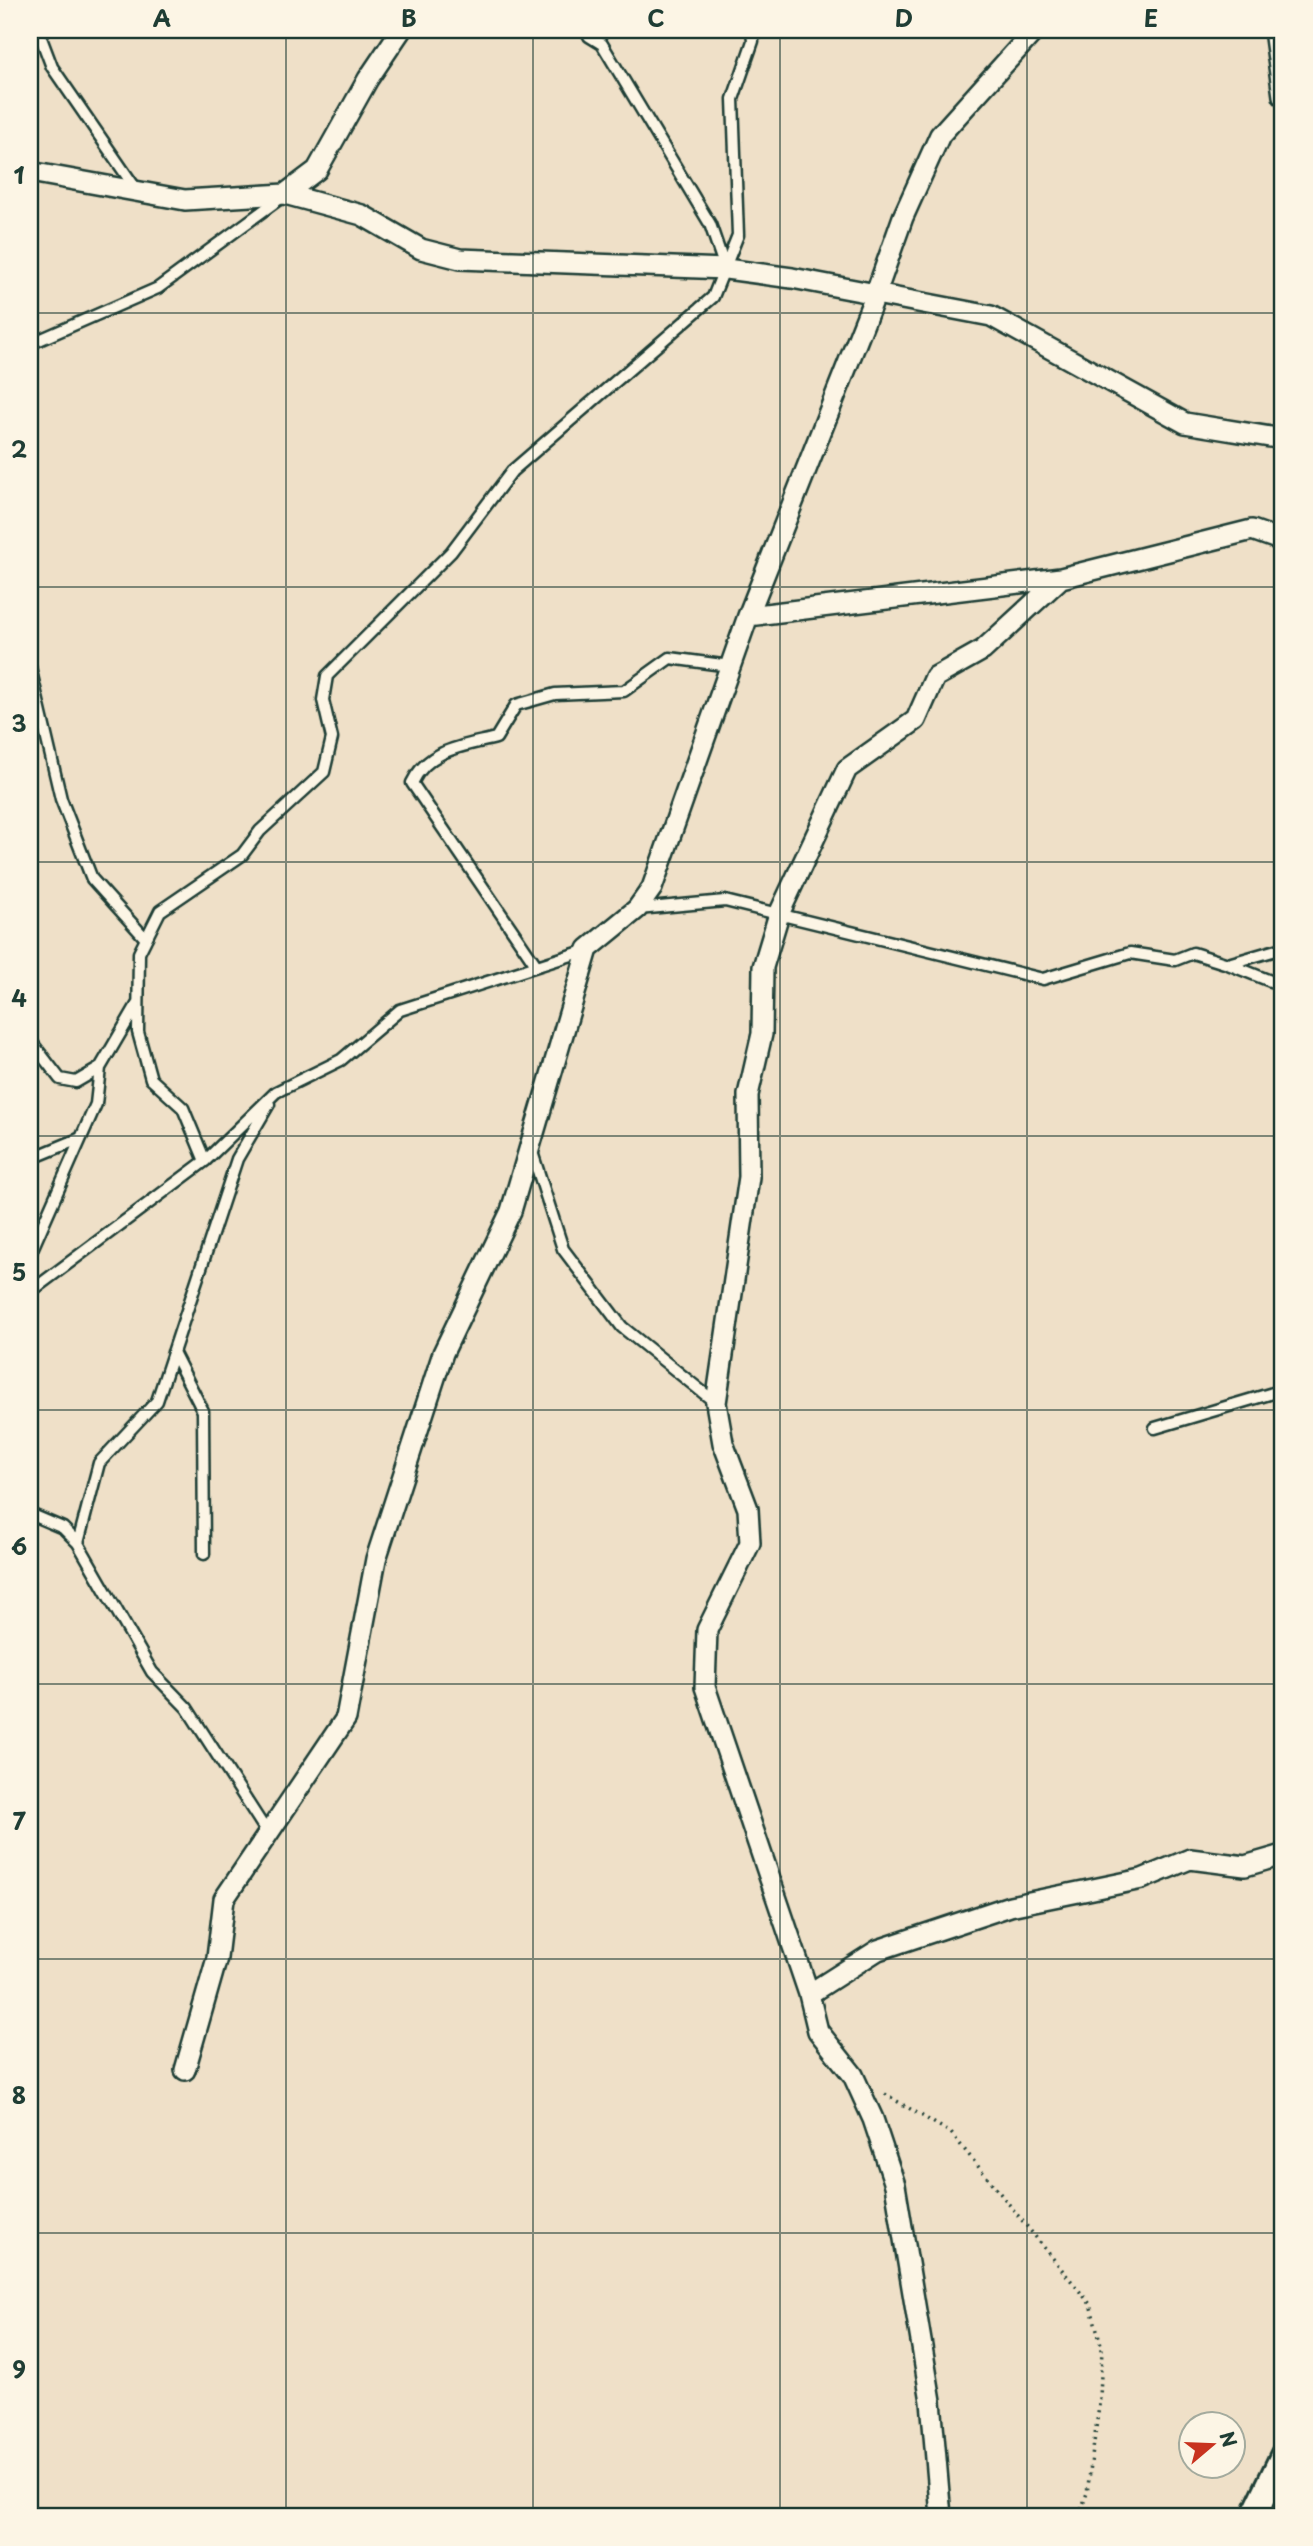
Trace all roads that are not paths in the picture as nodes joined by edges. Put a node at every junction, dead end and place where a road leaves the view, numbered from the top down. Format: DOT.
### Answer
graph roads {
  1 [pos="38,30"];
  2 [pos="401,30"];
  3 [pos="587,30"];
  4 [pos="752,30"];
  5 [pos="1035,30"];
  6 [pos="1274,30"];
  7 [pos="1283,96"];
  8 [pos="30,172"];
  9 [pos="138,192"];
  10 [pos="285,194"];
  11 [pos="726,269"];
  12 [pos="877,293"];
  13 [pos="30,344"];
  14 [pos="1283,439"];
  15 [pos="1283,541"];
  16 [pos="1060,578"];
  17 [pos="748,616"];
  18 [pos="730,666"];
  19 [pos="30,667"];
  20 [pos="637,909"];
  21 [pos="779,914"];
  22 [pos="146,939"];
  23 [pos="1283,948"];
  24 [pos="588,949"];
  25 [pos="1228,964"];
  26 [pos="536,965"];
  27 [pos="1283,986"];
  28 [pos="138,1003"];
  29 [pos="30,1040"];
  30 [pos="100,1068"];
  31 [pos="276,1092"];
  32 [pos="81,1138"];
  33 [pos="530,1145"];
  34 [pos="30,1159"];
  35 [pos="205,1161"];
  36 [pos="30,1254"];
  37 [pos="30,1292"];
  38 [pos="173,1352"];
  39 [pos="1283,1390"];
  40 [pos="716,1403"];
  41 [pos="1155,1428"];
  42 [pos="30,1514"];
  43 [pos="78,1543"];
  44 [pos="204,1555"];
  45 [pos="268,1834"];
  46 [pos="1283,1856"];
  47 [pos="809,1994"];
  48 [pos="185,2070"];
  49 [pos="1283,2456"];
  50 [pos="1263,2510"];
  51 [pos="941,2516"];
  1 -- 9 [label="lane"];
  2 -- 10 [label="street"];
  3 -- 11 [label="lane"];
  4 -- 11 [label="lane"];
  5 -- 12 [label="street"];
  6 -- 7 [label="street"];
  8 -- 9 [label="street"];
  9 -- 10 [label="street"];
  10 -- 11 [label="street"];
  10 -- 13 [label="lane"];
  11 -- 12 [label="street"];
  11 -- 22 [label="lane"];
  12 -- 14 [label="street"];
  12 -- 17 [label="street"];
  15 -- 16 [label="street"];
  16 -- 17 [label="street"];
  16 -- 21 [label="street"];
  17 -- 18 [label="street"];
  18 -- 20 [label="street"];
  18 -- 26 [label="lane"];
  19 -- 22 [label="lane"];
  20 -- 21 [label="lane"];
  20 -- 24 [label="street"];
  21 -- 25 [label="lane"];
  21 -- 40 [label="street"];
  22 -- 28 [label="lane"];
  23 -- 25 [label="lane"];
  24 -- 26 [label="lane"];
  24 -- 33 [label="street"];
  25 -- 27 [label="lane"];
  26 -- 31 [label="lane"];
  28 -- 30 [label="lane"];
  28 -- 35 [label="lane"];
  29 -- 30 [label="lane"];
  30 -- 32 [label="lane"];
  31 -- 35 [label="lane"];
  31 -- 38 [label="lane"];
  32 -- 34 [label="lane"];
  32 -- 36 [label="lane"];
  33 -- 40 [label="lane"];
  33 -- 45 [label="street"];
  35 -- 37 [label="lane"];
  38 -- 43 [label="lane"];
  38 -- 44 [label="lane"];
  39 -- 41 [label="lane"];
  40 -- 47 [label="street"];
  42 -- 43 [label="lane"];
  43 -- 45 [label="lane"];
  45 -- 48 [label="street"];
  46 -- 47 [label="street"];
  47 -- 51 [label="street"];
  49 -- 50 [label="street"];
}
